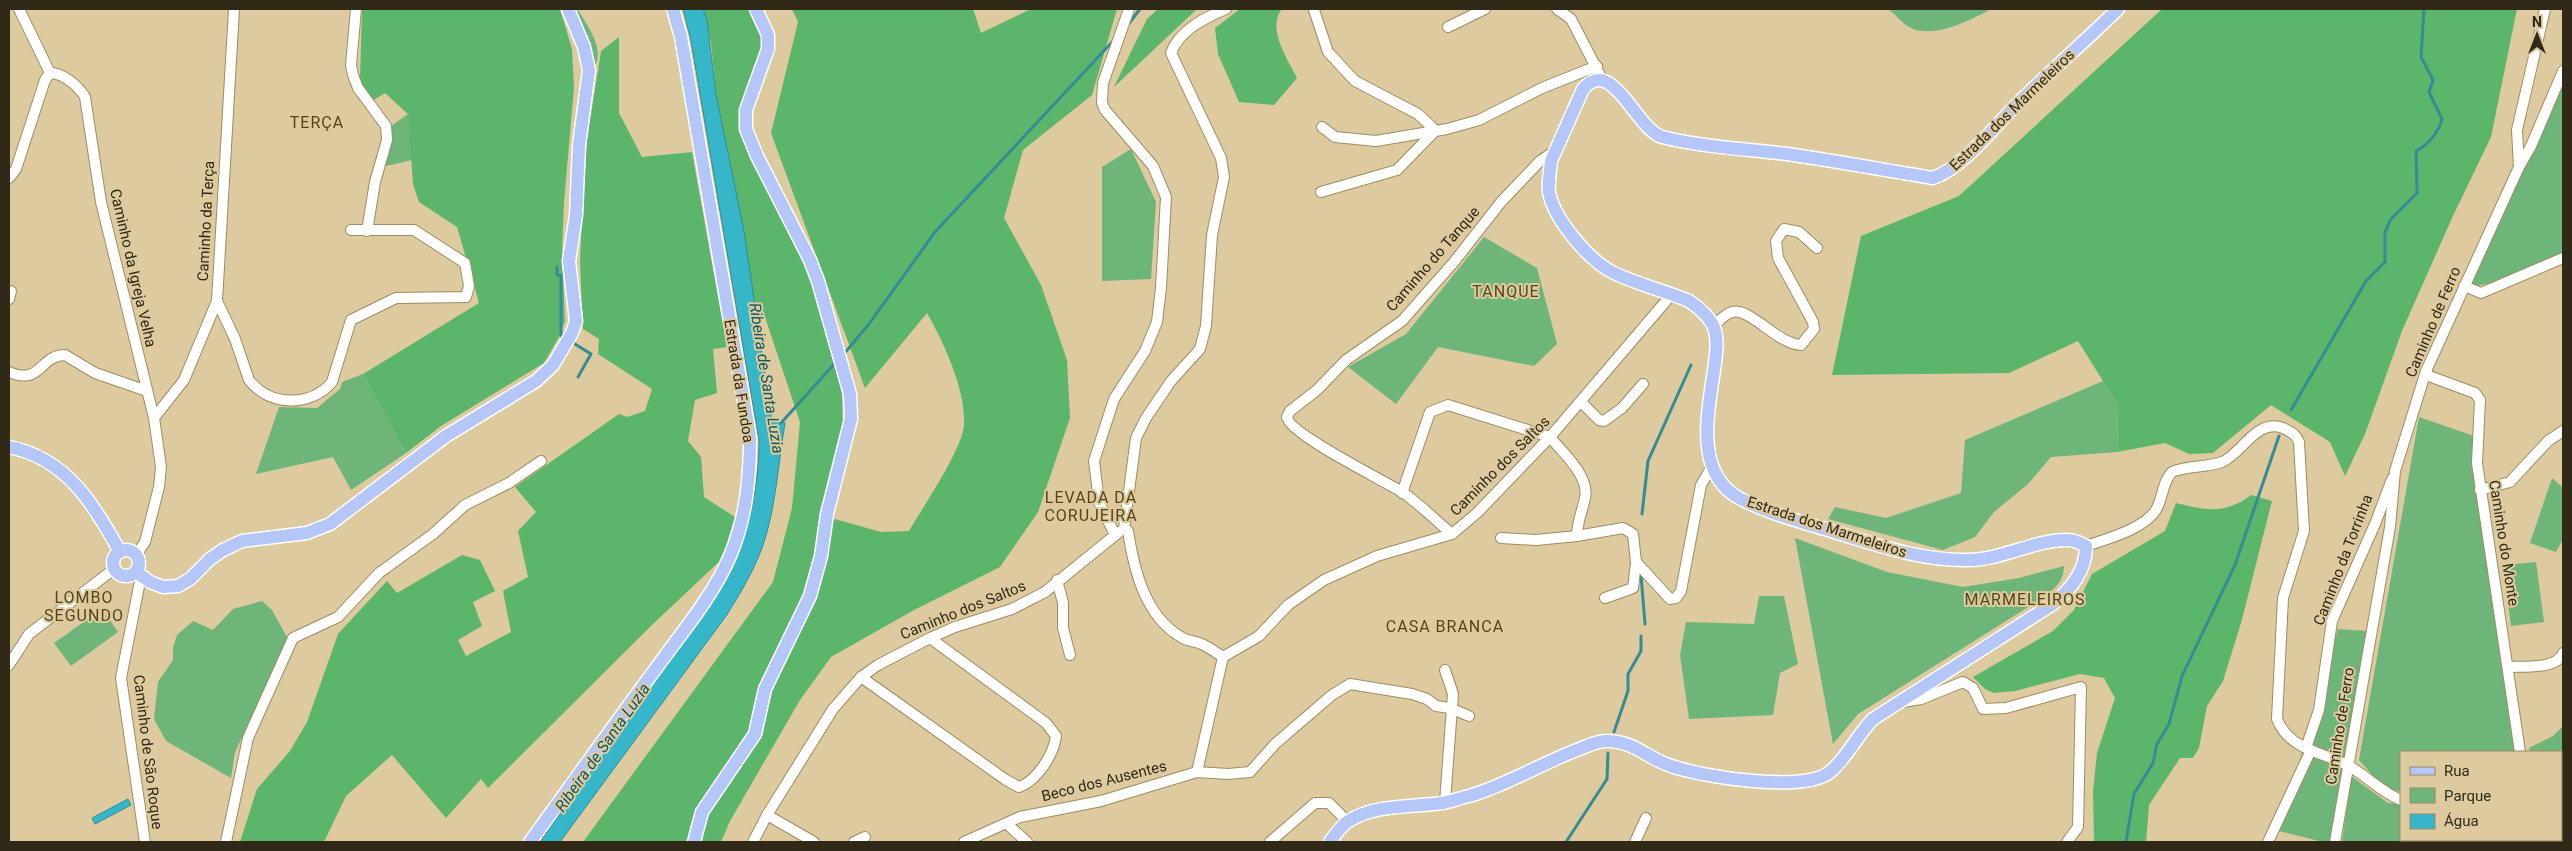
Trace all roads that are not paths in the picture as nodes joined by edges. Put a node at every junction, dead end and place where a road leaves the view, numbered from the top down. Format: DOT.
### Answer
graph roads {
  1 [pos="19,9"];
  2 [pos="234,9"];
  3 [pos="356,9"];
  4 [pos="568,9"];
  5 [pos="673,9"];
  6 [pos="756,9"];
  7 [pos="1129,9"];
  8 [pos="1226,9"];
  9 [pos="1485,9"];
  10 [pos="1557,9"];
  11 [pos="2118,9"];
  12 [pos="2544,9"];
  13 [pos="1314,10"];
  14 [pos="1572,14"];
  15 [pos="1448,27"];
  16 [pos="1597,66"];
  17 [pos="2563,71"];
  18 [pos="50,73"];
  19 [pos="1603,81"];
  20 [pos="1322,128"];
  21 [pos="1436,130"];
  22 [pos="2517,135"];
  23 [pos="2533,140"];
  24 [pos="1556,150"];
  25 [pos="2519,167"];
  26 [pos="9,178"];
  27 [pos="1321,192"];
  28 [pos="351,230"];
  29 [pos="367,231"];
  30 [pos="1818,248"];
  31 [pos="2563,258"];
  32 [pos="2464,286"];
  33 [pos="1672,294"];
  34 [pos="217,301"];
  35 [pos="1713,326"];
  36 [pos="2426,371"];
  37 [pos="9,372"];
  38 [pos="1643,384"];
  39 [pos="147,391"];
  40 [pos="1581,402"];
  41 [pos="154,418"];
  42 [pos="2563,431"];
  43 [pos="1550,437"];
  44 [pos="9,447"];
  45 [pos="541,461"];
  46 [pos="1711,468"];
  47 [pos="2395,471"];
  48 [pos="2480,490"];
  49 [pos="1402,493"];
  50 [pos="2375,524"];
  51 [pos="2390,527"];
  52 [pos="1120,532"];
  53 [pos="1452,534"];
  54 [pos="1577,536"];
  55 [pos="1501,538"];
  56 [pos="2086,546"];
  57 [pos="120,552"];
  58 [pos="136,555"];
  59 [pos="1636,562"];
  60 [pos="114,569"];
  61 [pos="138,574"];
  62 [pos="1058,580"];
  63 [pos="1605,598"];
  64 [pos="930,638"];
  65 [pos="2563,653"];
  66 [pos="1070,655"];
  67 [pos="1223,657"];
  68 [pos="9,664"];
  69 [pos="2508,667"];
  70 [pos="1445,670"];
  71 [pos="861,678"];
  72 [pos="1896,703"];
  73 [pos="1450,708"];
  74 [pos="1469,716"];
  75 [pos="2309,749"];
  76 [pos="2520,751"];
  77 [pos="2348,766"];
  78 [pos="1198,772"];
  79 [pos="2400,800"];
  80 [pos="1445,802"];
  81 [pos="766,815"];
  82 [pos="1646,818"];
  83 [pos="1348,822"];
  84 [pos="1007,824"];
  85 [pos="865,837"];
  86 [pos="145,842"];
  87 [pos="226,842"];
  88 [pos="530,842"];
  89 [pos="694,842"];
  90 [pos="752,842"];
  91 [pos="814,842"];
  92 [pos="854,842"];
  93 [pos="964,842"];
  94 [pos="1027,842"];
  95 [pos="1270,842"];
  96 [pos="1330,842"];
  97 [pos="1635,842"];
  98 [pos="2067,842"];
  99 [pos="2268,842"];
  100 [pos="2335,842"];
  1 -- 18 [label="street"];
  2 -- 34 [label="street, Caminho da Terça"];
  3 -- 29 [label="street"];
  4 -- 61 [label="main road"];
  5 -- 88 [label="main road, Estrada da Fundoa"];
  6 -- 89 [label="main road"];
  7 -- 52 [label="street"];
  8 -- 52 [label="street"];
  9 -- 15 [label="street"];
  10 -- 14 [label="street"];
  11 -- 19 [label="main road, Estrada dos Marmeleiros"];
  12 -- 22 [label="street, Caminho de Ferro"];
  13 -- 21 [label="street"];
  14 -- 16 [label="street"];
  16 -- 19 [label="street"];
  16 -- 21 [label="street"];
  17 -- 23 [label="street"];
  18 -- 26 [label="street"];
  18 -- 39 [label="street, Caminho da Igreja Velha"];
  19 -- 24 [label="main road"];
  20 -- 21 [label="street"];
  21 -- 27 [label="street"];
  22 -- 23 [label="street"];
  22 -- 25 [label="street, Caminho de Ferro"];
  23 -- 25 [label="street"];
  24 -- 33 [label="main road"];
  24 -- 49 [label="street, Caminho do Tanque"];
  25 -- 32 [label="street, Caminho de Ferro"];
  28 -- 29 [label="street"];
  29 -- 34 [label="street"];
  30 -- 35 [label="street"];
  31 -- 32 [label="street"];
  32 -- 36 [label="street, Caminho de Ferro"];
  33 -- 35 [label="main road"];
  33 -- 40 [label="street, Caminho dos Saltos"];
  34 -- 41 [label="street, Caminho da Terça"];
  35 -- 46 [label="main road"];
  36 -- 47 [label="street, Caminho de Ferro"];
  36 -- 48 [label="street, Caminho do Monte"];
  37 -- 39 [label="street"];
  38 -- 40 [label="street"];
  39 -- 41 [label="street, Caminho da Igreja Velha"];
  40 -- 43 [label="street, Caminho dos Saltos"];
  41 -- 58 [label="street, Caminho da Igreja Velha"];
  42 -- 48 [label="street"];
  43 -- 49 [label="street"];
  43 -- 53 [label="street, Caminho dos Saltos"];
  43 -- 54 [label="street"];
  44 -- 57 [label="main road"];
  45 -- 87 [label="street"];
  46 -- 56 [label="main road, Estrada dos Marmeleiros"];
  46 -- 59 [label="street"];
  47 -- 50 [label="street, Caminho da Torrinha"];
  47 -- 51 [label="street, Caminho de Ferro"];
  48 -- 69 [label="street, Caminho do Monte"];
  49 -- 53 [label="street"];
  50 -- 51 [label="street"];
  50 -- 75 [label="street, Caminho da Torrinha"];
  51 -- 77 [label="street, Caminho de Ferro"];
  52 -- 62 [label="street, Caminho dos Saltos"];
  52 -- 67 [label="street"];
  53 -- 67 [label="street, Caminho dos Saltos"];
  54 -- 55 [label="street"];
  54 -- 59 [label="street"];
  56 -- 72 [label="main road"];
  56 -- 75 [label="street"];
  57 -- 58 [label="main road"];
  57 -- 60 [label="main road"];
  58 -- 61 [label="main road"];
  59 -- 63 [label="street"];
  60 -- 61 [label="main road"];
  60 -- 68 [label="street"];
  61 -- 86 [label="street, Caminho de São Roque"];
  62 -- 64 [label="street, Caminho dos Saltos"];
  62 -- 66 [label="street"];
  64 -- 71 [label="street, Caminho dos Saltos"];
  64 -- 71 [label="street"];
  65 -- 69 [label="street"];
  67 -- 78 [label="street"];
  69 -- 76 [label="street, Caminho do Monte"];
  70 -- 73 [label="street"];
  71 -- 81 [label="street, Caminho dos Saltos"];
  72 -- 80 [label="main road"];
  72 -- 98 [label="street"];
  73 -- 74 [label="street"];
  73 -- 78 [label="street"];
  73 -- 80 [label="street"];
  75 -- 77 [label="street"];
  75 -- 99 [label="street, Caminho da Torrinha"];
  77 -- 79 [label="street"];
  77 -- 100 [label="street, Caminho de Ferro"];
  78 -- 84 [label="street, Beco dos Ausentes"];
  80 -- 83 [label="main road"];
  81 -- 90 [label="street, Caminho dos Saltos"];
  81 -- 91 [label="street"];
  82 -- 97 [label="street"];
  83 -- 95 [label="street"];
  83 -- 96 [label="main road"];
  84 -- 93 [label="street, Beco dos Ausentes"];
  84 -- 94 [label="street"];
  85 -- 92 [label="street"];
}
